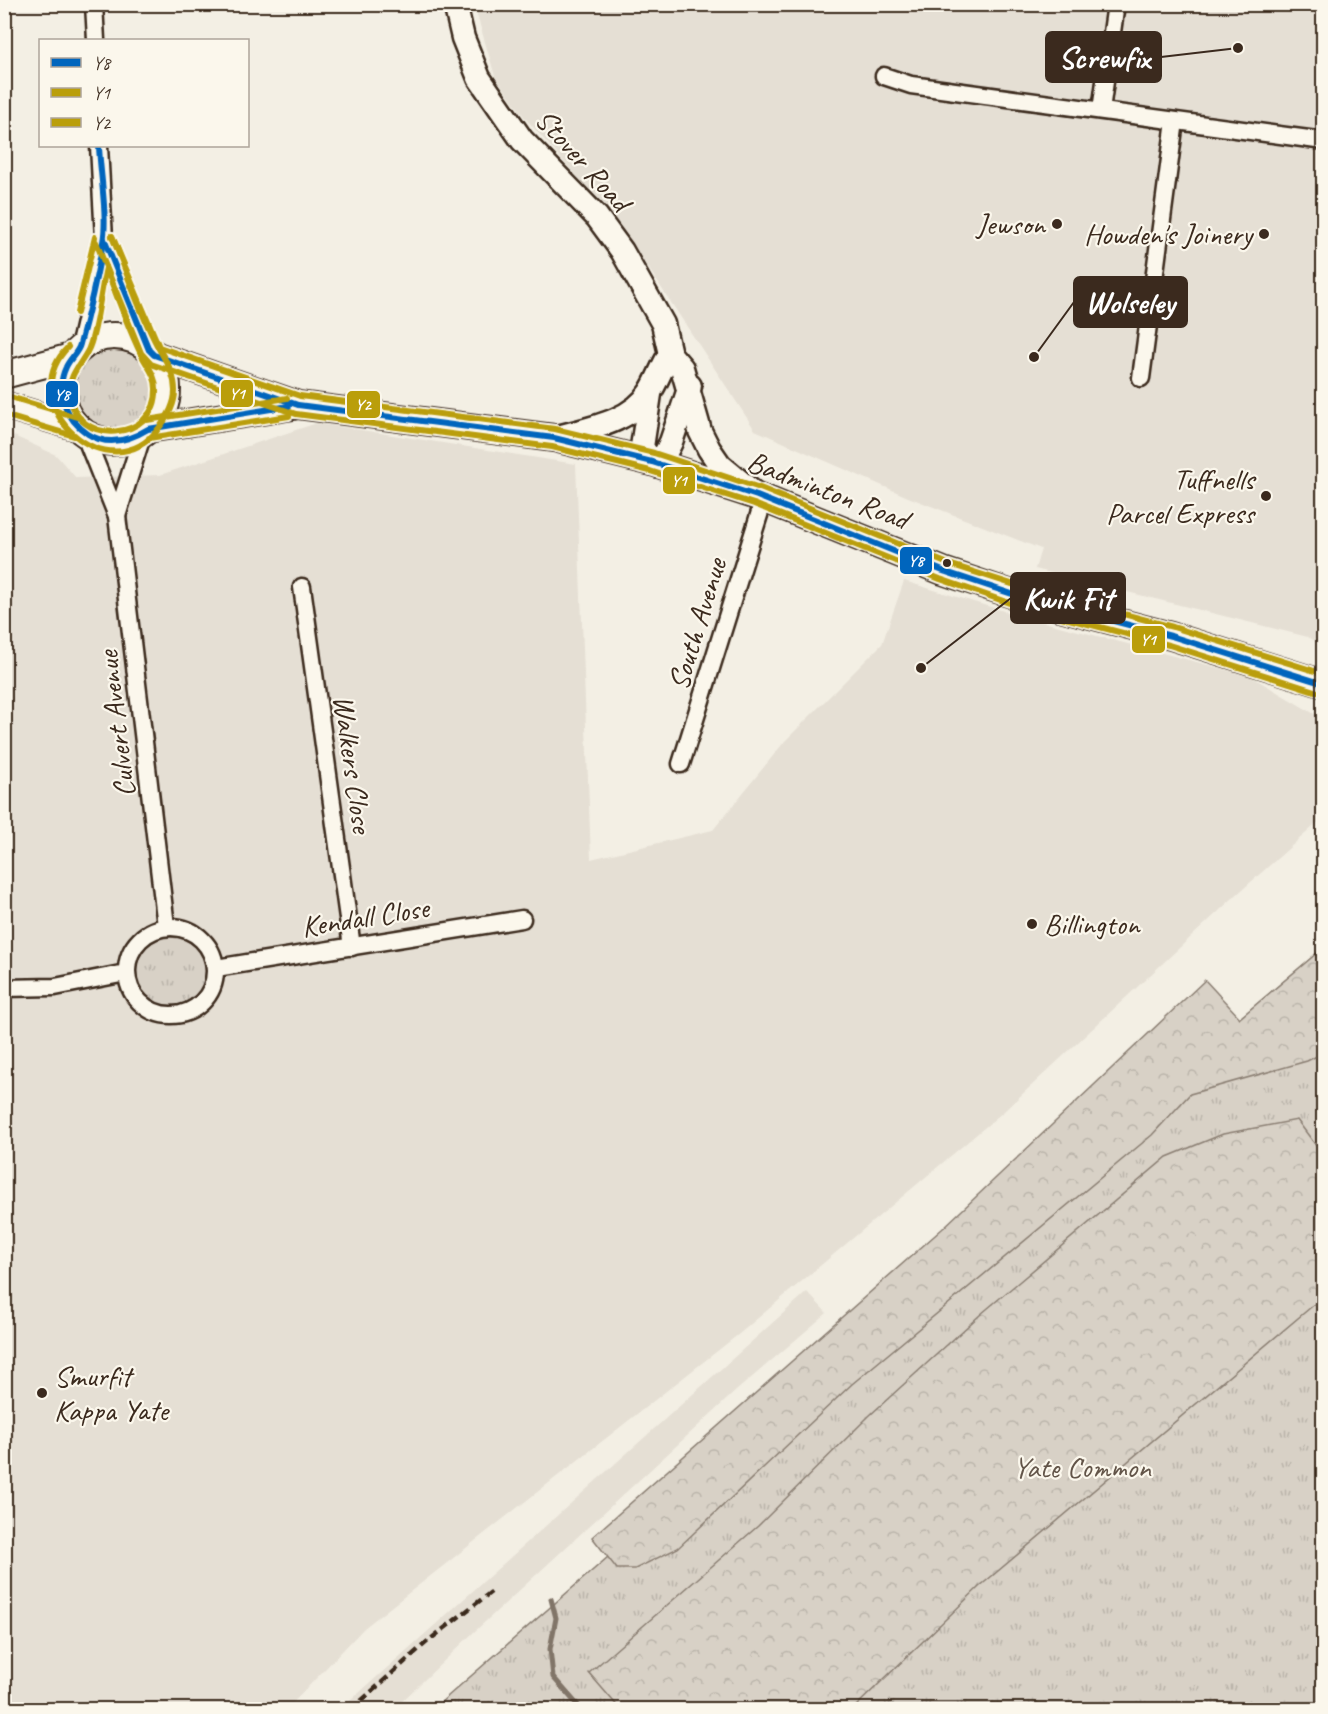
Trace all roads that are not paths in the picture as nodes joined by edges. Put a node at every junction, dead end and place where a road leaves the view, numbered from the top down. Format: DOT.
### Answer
graph roads {
  1 [pos="94,4"];
  2 [pos="455,4"];
  3 [pos="1116,4"];
  4 [pos="96,39"];
  5 [pos="884,76"];
  6 [pos="1101,110"];
  7 [pos="1175,121"];
  8 [pos="1323,141"];
  9 [pos="99,147"];
  10 [pos="104,239"];
  11 [pos="152,352"];
  12 [pos="75,353"];
  13 [pos="670,354"];
  14 [pos="4,375"];
  15 [pos="1141,378"];
  16 [pos="690,386"];
  17 [pos="650,394"];
  18 [pos="4,405"];
  19 [pos="298,405"];
  20 [pos="80,429"];
  21 [pos="146,431"];
  22 [pos="554,438"];
  23 [pos="652,462"];
  24 [pos="760,498"];
  25 [pos="117,516"];
  26 [pos="302,588"];
  27 [pos="1323,684"];
  28 [pos="681,764"];
  29 [pos="522,919"];
  30 [pos="166,926"];
  31 [pos="352,947"];
  32 [pos="216,968"];
  33 [pos="126,973"];
  34 [pos="4,988"];
  1 -- 4 [label="street"];
  2 -- 13 [label="main road, Stover Road"];
  3 -- 6 [label="street"];
  5 -- 6 [label="street"];
  6 -- 7 [label="street"];
  7 -- 8 [label="street"];
  7 -- 15 [label="street"];
  9 -- 10 [label="street"];
  10 -- 11 [label="street"];
  10 -- 12 [label="street"];
  11 -- 12 [label="main road"];
  11 -- 19 [label="main road, Badminton Road"];
  11 -- 21 [label="main road"];
  12 -- 14 [label="main road"];
  12 -- 20 [label="main road"];
  13 -- 16 [label="main road, Stover Road"];
  13 -- 17 [label="main road"];
  16 -- 23 [label="main road"];
  16 -- 24 [label="main road, Stover Road"];
  17 -- 22 [label="main road"];
  17 -- 23 [label="main road"];
  18 -- 20 [label="main road"];
  19 -- 21 [label="main road, Badminton Road"];
  19 -- 22 [label="main road, Badminton Road"];
  20 -- 21 [label="main road"];
  20 -- 25 [label="street, Culvert Avenue"];
  21 -- 25 [label="street, Culvert Avenue"];
  22 -- 23 [label="main road, Badminton Road"];
  23 -- 24 [label="main road, Badminton Road"];
  24 -- 27 [label="main road, Badminton Road"];
  24 -- 28 [label="street, South Avenue"];
  25 -- 30 [label="street, Culvert Avenue"];
  26 -- 31 [label="street, Walkers Close"];
  29 -- 31 [label="street, Kendall Close"];
  30 -- 32 [label="street"];
  30 -- 33 [label="street"];
  31 -- 32 [label="street, Kendall Close"];
  32 -- 33 [label="street"];
  33 -- 34 [label="street"];
}
